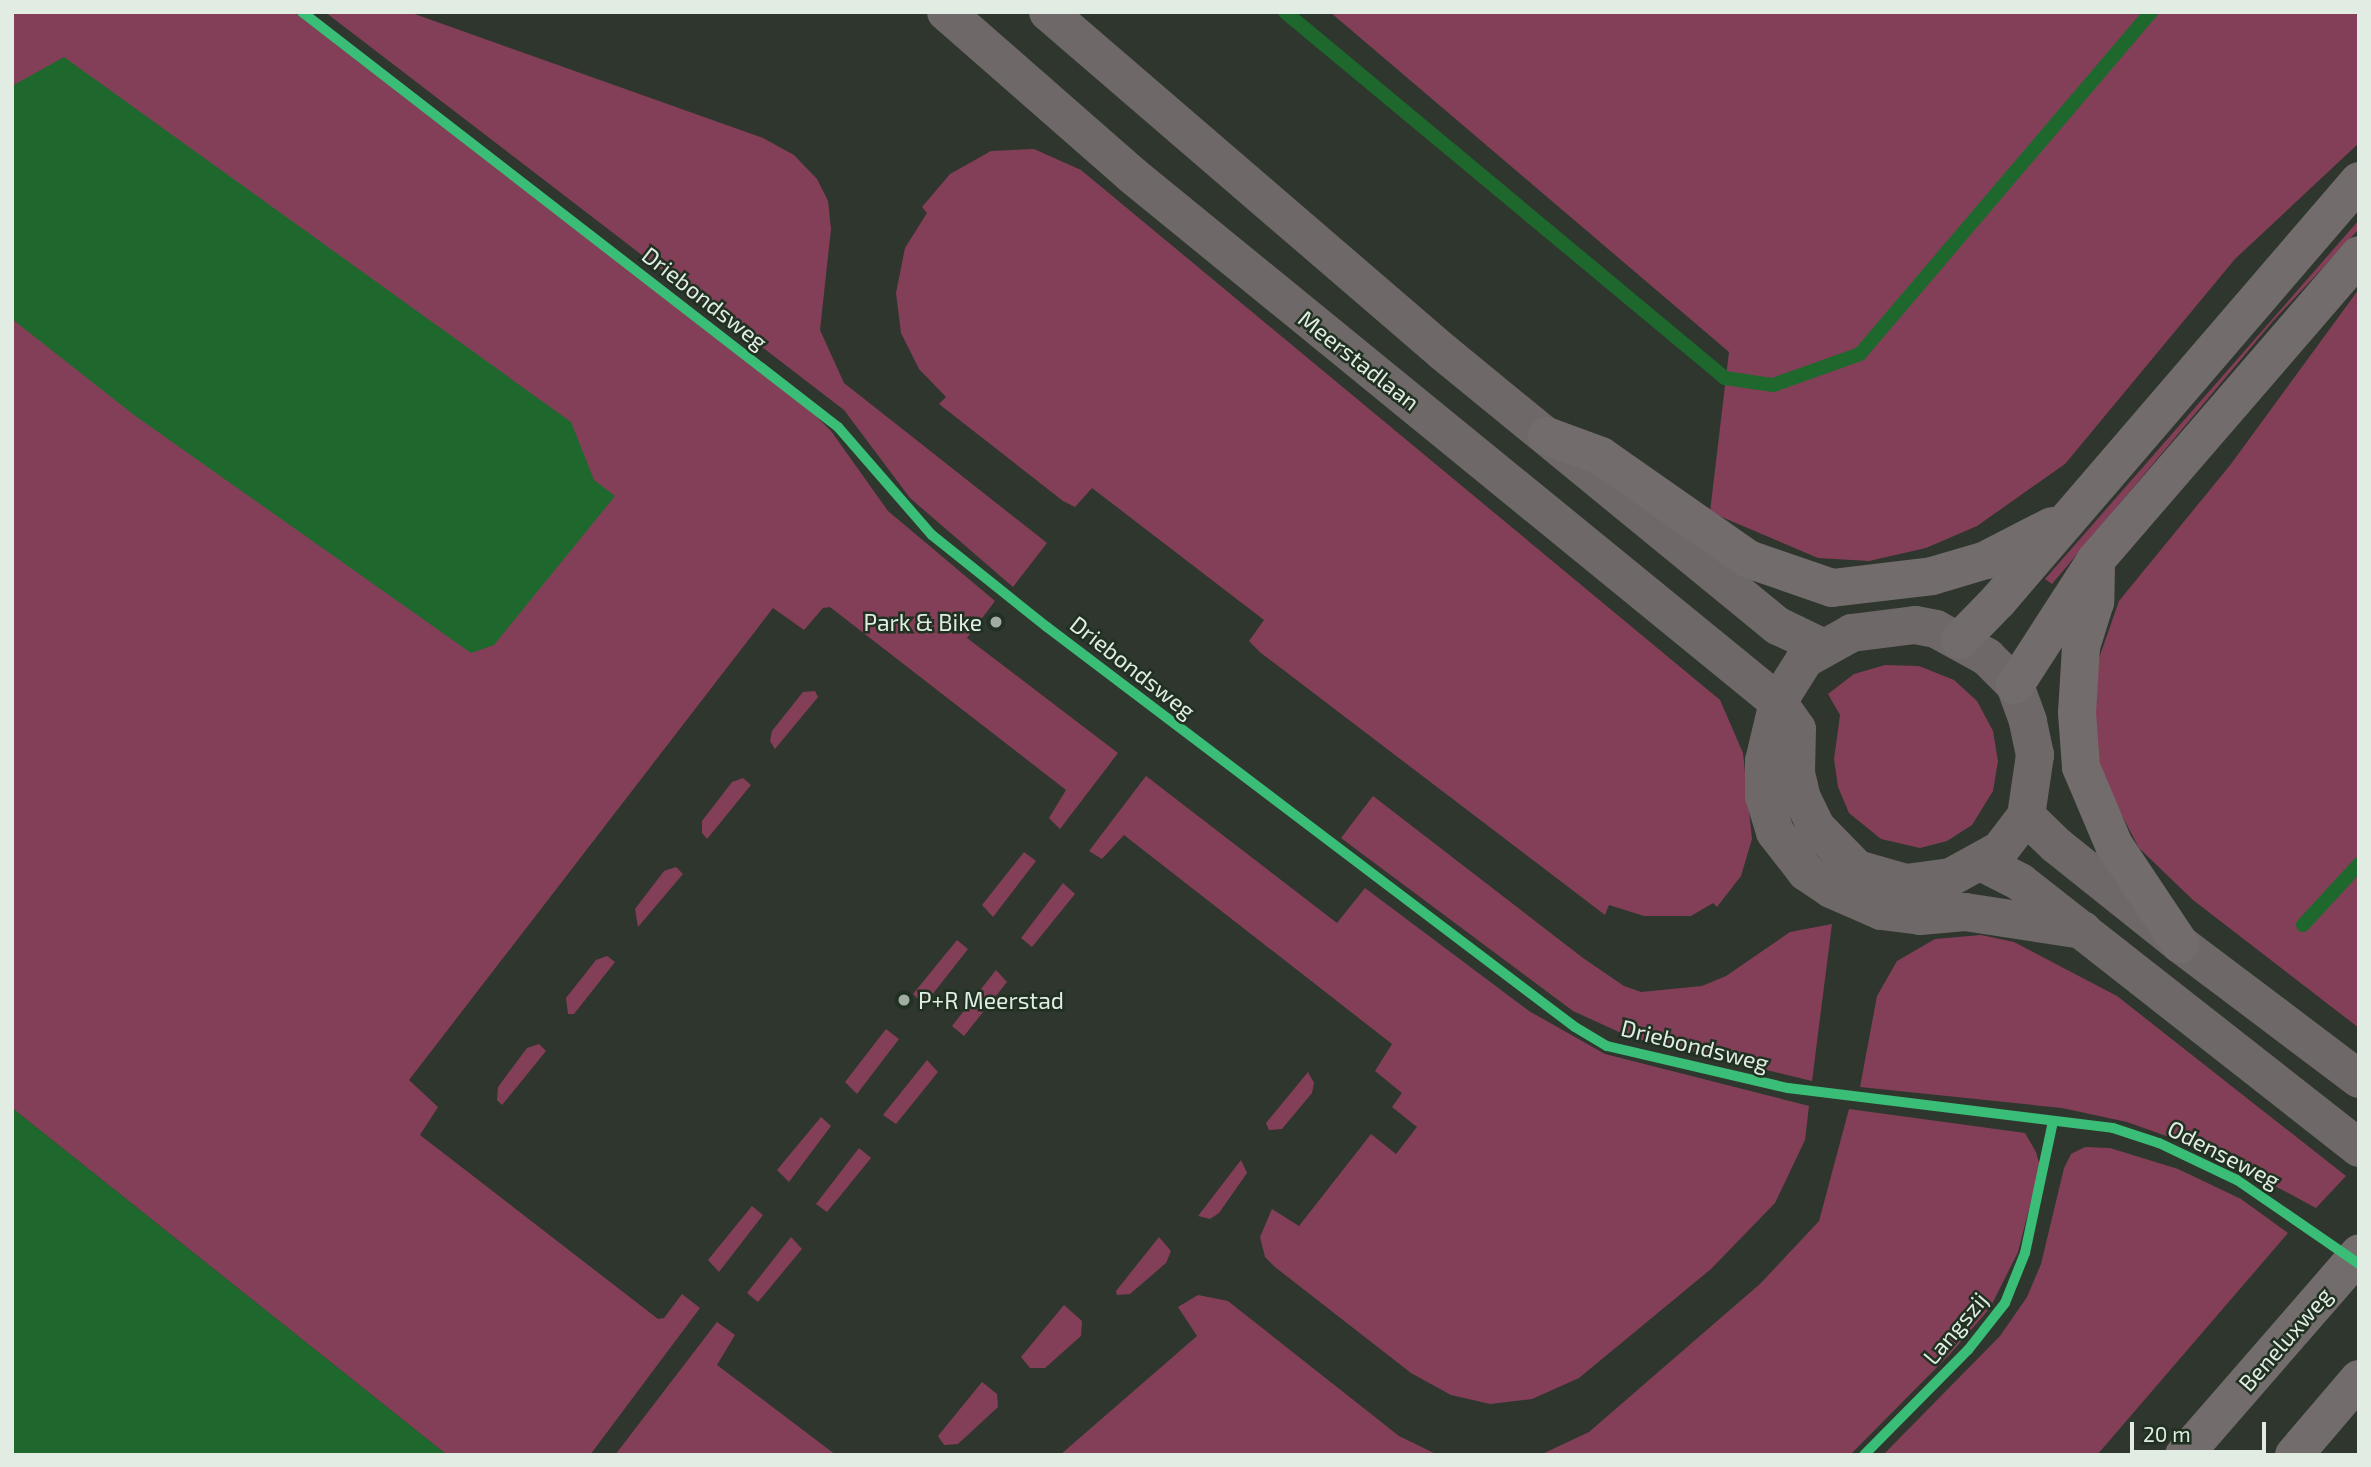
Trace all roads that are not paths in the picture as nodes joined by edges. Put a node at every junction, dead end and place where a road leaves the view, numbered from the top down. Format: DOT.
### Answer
graph roads {
  1 [pos="946,12"];
  2 [pos="1048,12"];
  3 [pos="2359,181"];
  4 [pos="2359,255"];
  5 [pos="1547,436"];
  6 [pos="2067,519"];
  7 [pos="2096,561"];
  8 [pos="1960,640"];
  9 [pos="1822,648"];
  10 [pos="2015,685"];
  11 [pos="1778,702"];
  12 [pos="2026,816"];
  13 [pos="1983,863"];
  14 [pos="2083,930"];
  15 [pos="2180,944"];
  16 [pos="2359,1079"];
  17 [pos="2359,1148"];
  18 [pos="2359,1254"];
  19 [pos="2359,1379"];
  20 [pos="2184,1455"];
  21 [pos="2294,1455"];
  1 -- 11 [label="main road, Meerstadlaan"];
  2 -- 5 [label="main road"];
  3 -- 6 [label="highway"];
  4 -- 7 [label="highway"];
  5 -- 6 [label="highway"];
  5 -- 9 [label="main road"];
  6 -- 8 [label="highway"];
  7 -- 10 [label="highway"];
  7 -- 15 [label="highway"];
  8 -- 9 [label="main road"];
  8 -- 10 [label="main road"];
  9 -- 11 [label="main road"];
  10 -- 12 [label="main road"];
  11 -- 13 [label="main road, Meerstadlaan"];
  11 -- 14 [label="main road"];
  12 -- 13 [label="main road, Meerstadlaan"];
  12 -- 15 [label="main road"];
  13 -- 14 [label="main road"];
  14 -- 17 [label="main road"];
  15 -- 16 [label="main road"];
  18 -- 20 [label="highway, Beneluxweg"];
  19 -- 21 [label="highway"];
}
